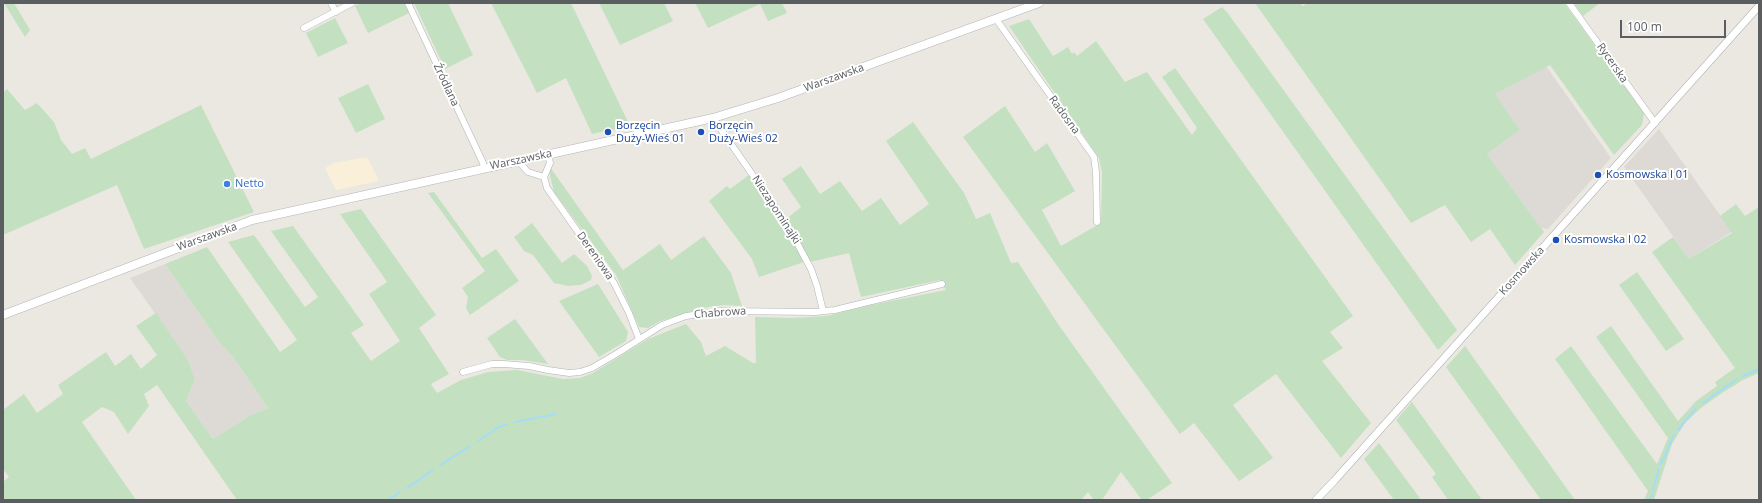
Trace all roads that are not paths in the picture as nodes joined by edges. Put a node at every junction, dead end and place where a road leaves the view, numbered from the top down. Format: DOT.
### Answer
graph roads {
  1 [pos="331,3"];
  2 [pos="352,3"];
  3 [pos="408,3"];
  4 [pos="1039,3"];
  5 [pos="1569,3"];
  6 [pos="1759,6"];
  7 [pos="336,12"];
  8 [pos="996,19"];
  9 [pos="304,28"];
  10 [pos="713,118"];
  11 [pos="1655,123"];
  12 [pos="548,154"];
  13 [pos="518,161"];
  14 [pos="484,168"];
  15 [pos="544,177"];
  16 [pos="1097,222"];
  17 [pos="942,284"];
  18 [pos="823,311"];
  19 [pos="3,315"];
  20 [pos="639,339"];
  21 [pos="463,372"];
  22 [pos="1316,500"];
  1 -- 7 [label="street"];
  2 -- 7 [label="street"];
  3 -- 14 [label="street, Źródlana"];
  4 -- 8 [label="main road, Warszawska"];
  5 -- 11 [label="street, Rycerska"];
  6 -- 11 [label="street, Kosmowska"];
  7 -- 9 [label="street"];
  8 -- 10 [label="main road, Warszawska"];
  8 -- 16 [label="street, Radosna"];
  10 -- 12 [label="main road, Warszawska"];
  10 -- 18 [label="street, Niezapominajki"];
  11 -- 22 [label="street, Kosmowska"];
  12 -- 13 [label="main road, Warszawska"];
  12 -- 15 [label="street"];
  13 -- 14 [label="main road, Warszawska"];
  13 -- 15 [label="street"];
  14 -- 19 [label="main road, Warszawska"];
  15 -- 20 [label="street, Dereniowa"];
  17 -- 18 [label="street, Chabrowa"];
  18 -- 20 [label="street, Chabrowa"];
  20 -- 21 [label="street, Chabrowa"];
}
